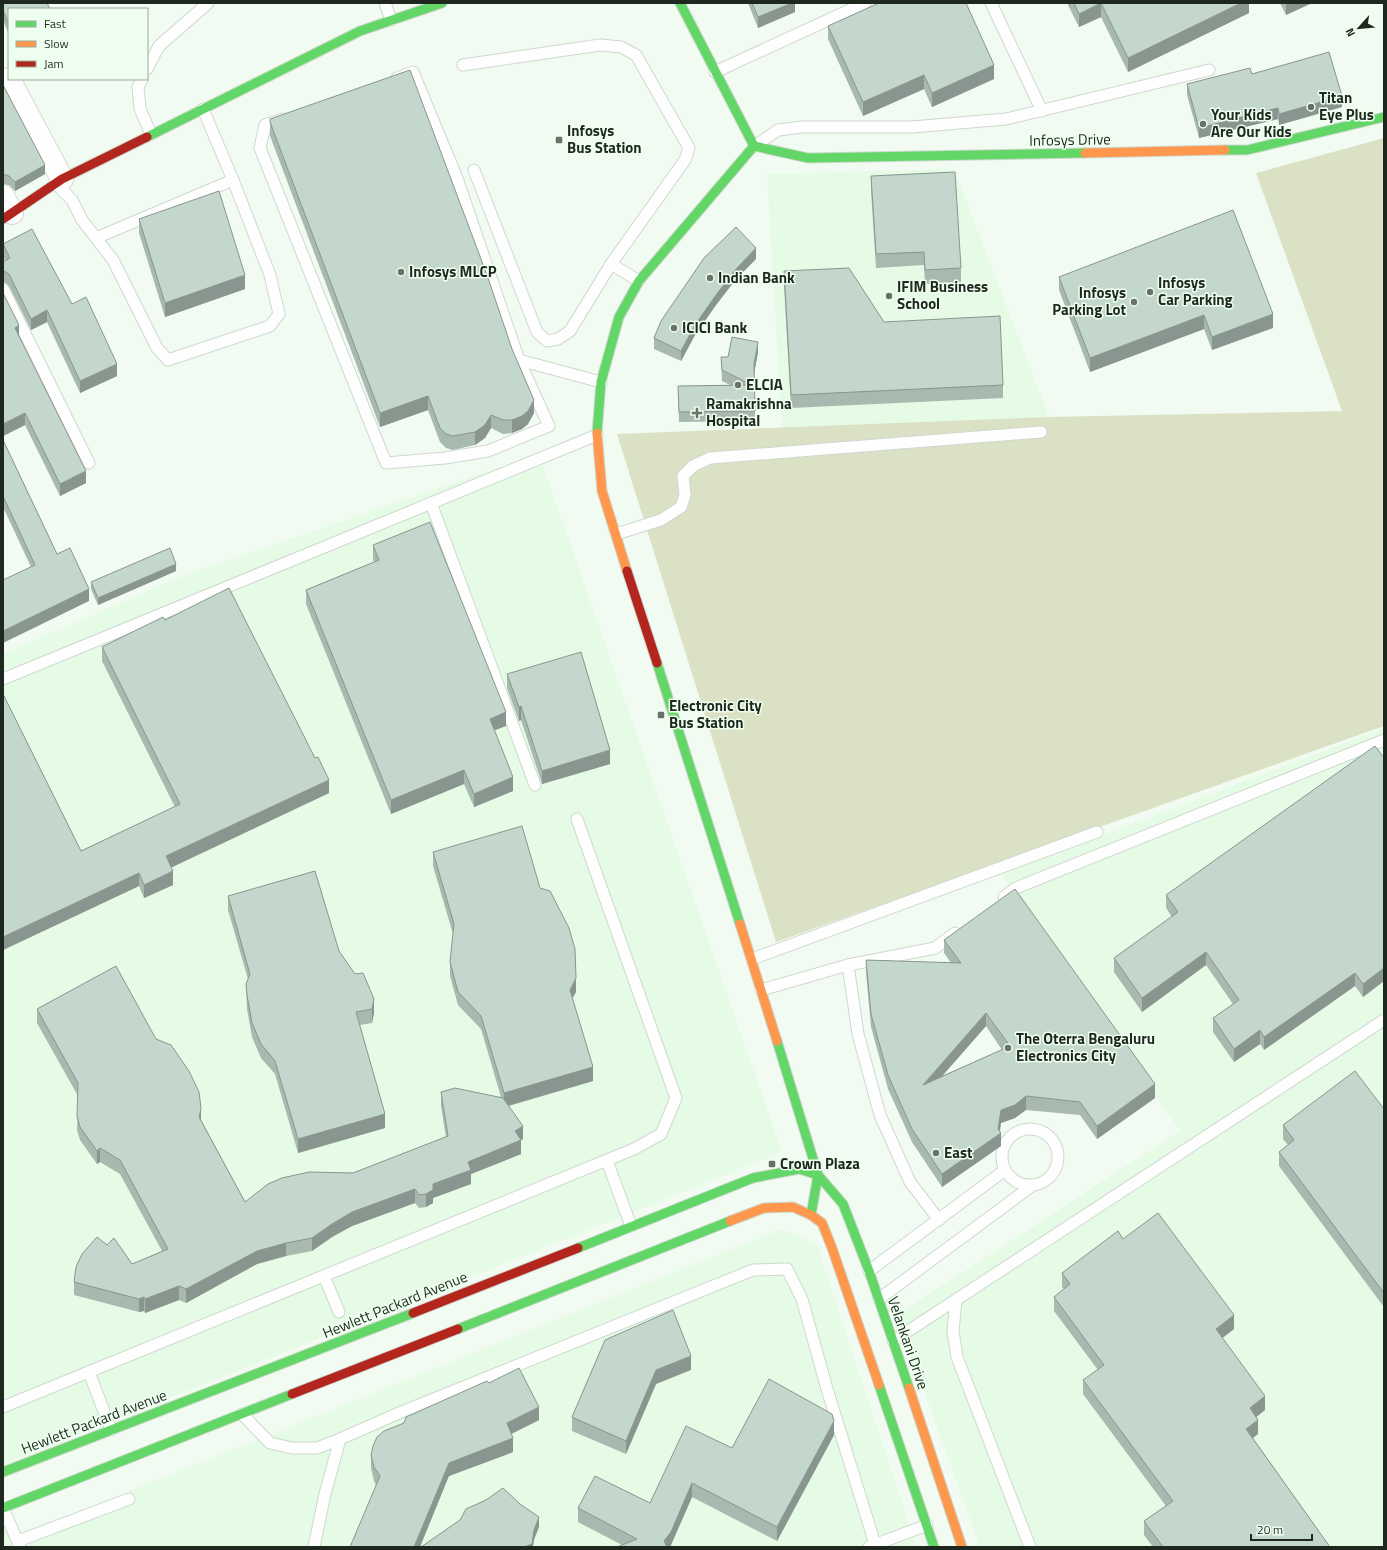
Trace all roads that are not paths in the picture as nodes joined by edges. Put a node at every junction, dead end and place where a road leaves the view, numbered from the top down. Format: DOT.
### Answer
graph roads {
  1 [pos="208,3"];
  2 [pos="386,3"];
  3 [pos="442,3"];
  4 [pos="680,3"];
  5 [pos="690,3"];
  6 [pos="865,3"];
  7 [pos="991,3"];
  8 [pos="687,17"];
  9 [pos="392,20"];
  10 [pos="464,65"];
  11 [pos="3,67"];
  12 [pos="148,67"];
  13 [pos="1209,70"];
  14 [pos="715,72"];
  15 [pos="8,77"];
  16 [pos="9,80"];
  17 [pos="142,80"];
  18 [pos="386,82"];
  19 [pos="203,109"];
  20 [pos="1042,111"];
  21 [pos="294,115"];
  22 [pos="1384,117"];
  23 [pos="151,134"];
  24 [pos="754,146"];
  25 [pos="474,170"];
  26 [pos="233,180"];
  27 [pos="58,181"];
  28 [pos="6,209"];
  29 [pos="96,238"];
  30 [pos="611,264"];
  31 [pos="640,281"];
  32 [pos="3,289"];
  33 [pos="520,360"];
  34 [pos="601,382"];
  35 [pos="1041,432"];
  36 [pos="597,435"];
  37 [pos="89,463"];
  38 [pos="431,503"];
  39 [pos="616,534"];
  40 [pos="3,680"];
  41 [pos="1384,740"];
  42 [pos="535,785"];
  43 [pos="577,819"];
  44 [pos="1097,832"];
  45 [pos="998,902"];
  46 [pos="966,925"];
  47 [pos="752,959"];
  48 [pos="848,965"];
  49 [pos="761,990"];
  50 [pos="1384,1020"];
  51 [pos="607,1161"];
  52 [pos="1005,1170"];
  53 [pos="818,1175"];
  54 [pos="1033,1185"];
  55 [pos="811,1215"];
  56 [pos="939,1220"];
  57 [pos="631,1226"];
  58 [pos="869,1271"];
  59 [pos="324,1276"];
  60 [pos="879,1299"];
  61 [pos="956,1300"];
  62 [pos="339,1312"];
  63 [pos="893,1341"];
  64 [pos="89,1372"];
  65 [pos="3,1407"];
  66 [pos="242,1414"];
  67 [pos="111,1430"];
  68 [pos="340,1439"];
  69 [pos="3,1472"];
  70 [pos="130,1499"];
  71 [pos="3,1508"];
  72 [pos="927,1525"];
  73 [pos="19,1544"];
  74 [pos="872,1546"];
  75 [pos="314,1547"];
  76 [pos="934,1547"];
  77 [pos="962,1547"];
  78 [pos="1030,1547"];
  1 -- 12 [label="lane"];
  2 -- 9 [label="lane"];
  3 -- 9 [label="street"];
  4 -- 8 [label="street"];
  5 -- 8 [label="lane"];
  6 -- 14 [label="lane"];
  7 -- 20 [label="lane"];
  8 -- 14 [label="street"];
  9 -- 19 [label="street"];
  10 -- 30 [label="lane"];
  11 -- 15 [label="street"];
  13 -- 20 [label="lane"];
  14 -- 24 [label="street"];
  16 -- 27 [label="street"];
  17 -- 23 [label="lane"];
  18 -- 33 [label="lane"];
  19 -- 23 [label="street"];
  19 -- 26 [label="lane"];
  20 -- 24 [label="lane"];
  21 -- 33 [label="lane"];
  22 -- 24 [label="street, Infosys Drive"];
  23 -- 27 [label="street"];
  24 -- 31 [label="street"];
  25 -- 30 [label="lane"];
  26 -- 29 [label="lane"];
  26 -- 29 [label="lane"];
  27 -- 28 [label="street"];
  27 -- 29 [label="lane"];
  30 -- 31 [label="lane"];
  31 -- 34 [label="street"];
  32 -- 37 [label="lane"];
  33 -- 34 [label="lane"];
  34 -- 36 [label="street"];
  35 -- 39 [label="lane"];
  36 -- 38 [label="lane"];
  36 -- 39 [label="street"];
  38 -- 40 [label="lane"];
  38 -- 42 [label="lane"];
  39 -- 47 [label="street"];
  41 -- 45 [label="lane"];
  43 -- 51 [label="lane"];
  44 -- 47 [label="lane"];
  46 -- 48 [label="lane"];
  47 -- 49 [label="street"];
  48 -- 49 [label="lane"];
  48 -- 56 [label="lane"];
  49 -- 53 [label="street"];
  50 -- 61 [label="lane"];
  51 -- 57 [label="lane"];
  51 -- 59 [label="lane"];
  52 -- 54 [label="lane"];
  52 -- 54 [label="lane"];
  52 -- 56 [label="lane"];
  53 -- 55 [label="street"];
  53 -- 57 [label="street, Hewlett Packard Avenue"];
  53 -- 58 [label="street, Velankani Drive"];
  54 -- 60 [label="lane"];
  55 -- 66 [label="street"];
  55 -- 72 [label="street"];
  56 -- 58 [label="lane"];
  57 -- 67 [label="street, Hewlett Packard Avenue"];
  58 -- 60 [label="street, Velankani Drive"];
  59 -- 62 [label="lane"];
  59 -- 64 [label="lane"];
  60 -- 63 [label="street, Velankani Drive"];
  61 -- 63 [label="lane"];
  61 -- 78 [label="lane"];
  63 -- 77 [label="street, Velankani Drive"];
  64 -- 65 [label="lane"];
  64 -- 67 [label="lane"];
  66 -- 68 [label="lane"];
  66 -- 71 [label="street"];
  67 -- 69 [label="street, Hewlett Packard Avenue"];
  68 -- 74 [label="lane"];
  68 -- 75 [label="lane"];
  70 -- 73 [label="lane"];
  71 -- 73 [label="lane"];
  72 -- 74 [label="lane"];
  72 -- 76 [label="street"];
}
